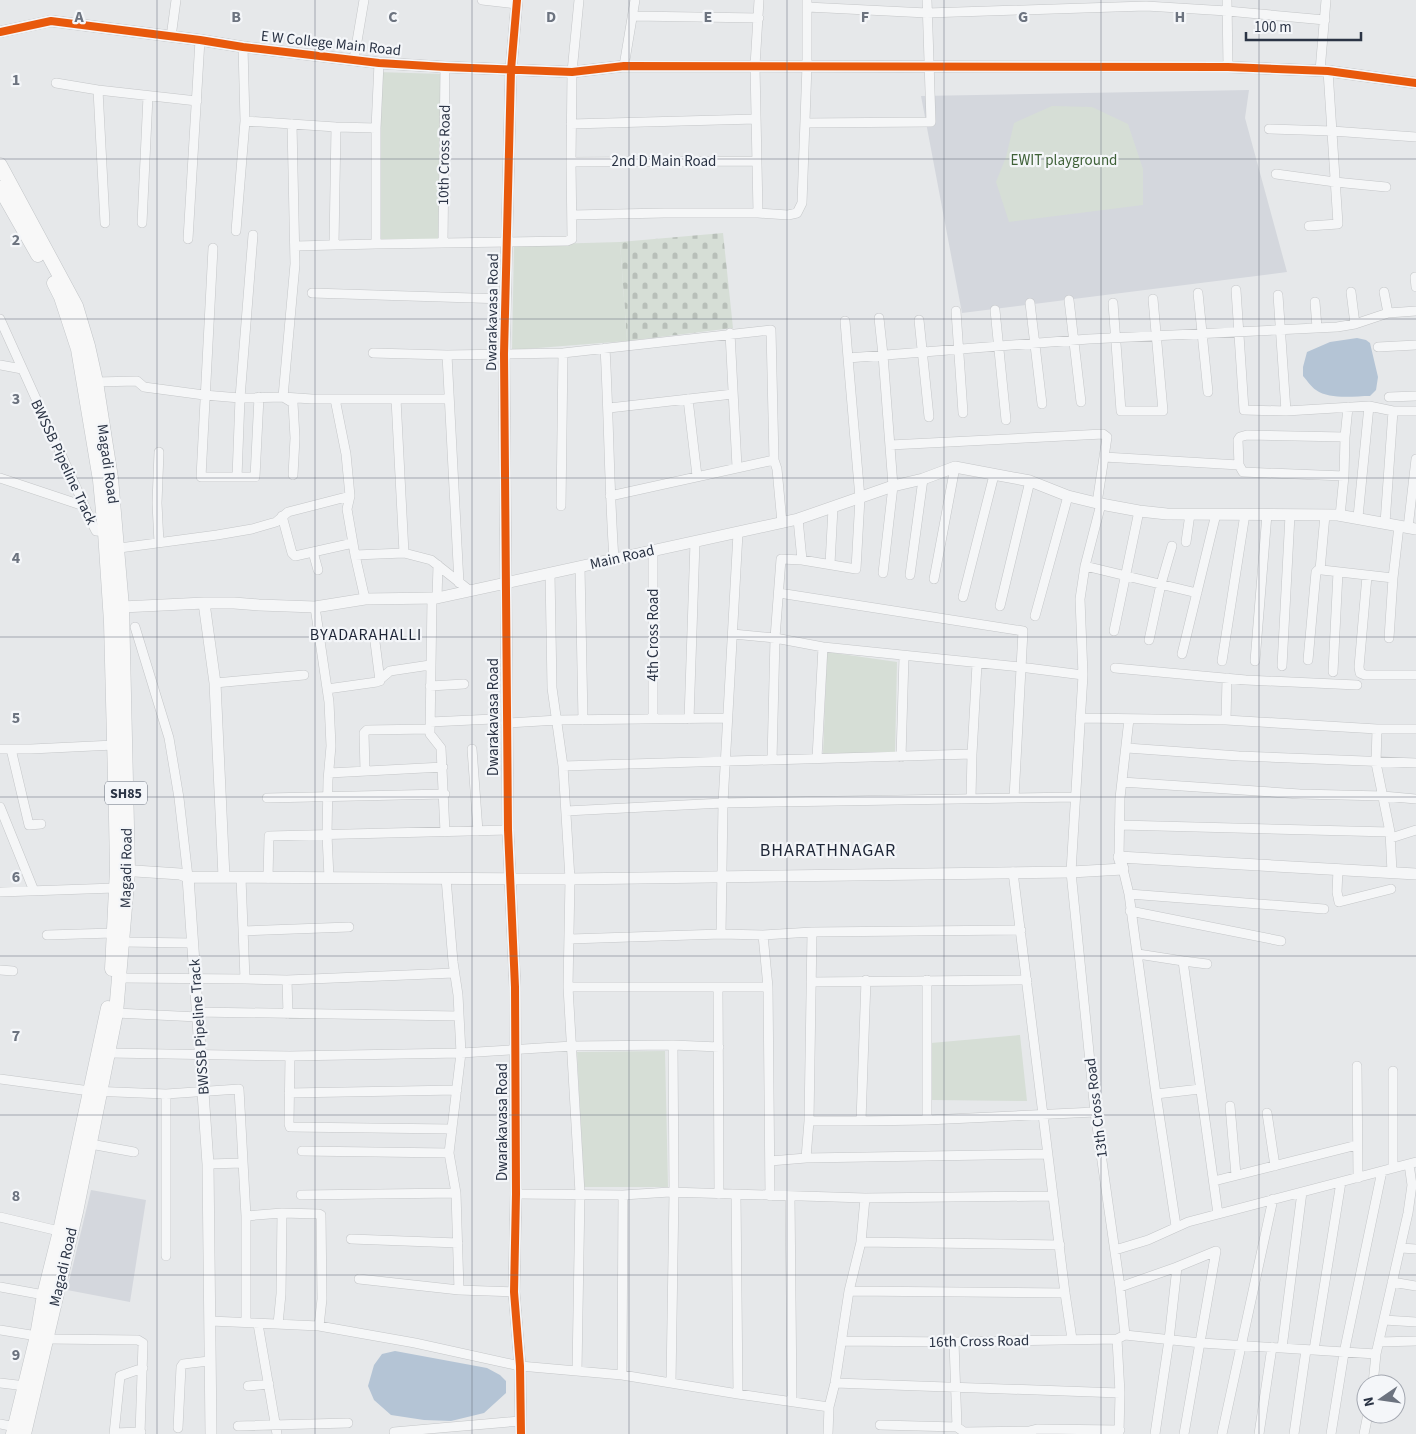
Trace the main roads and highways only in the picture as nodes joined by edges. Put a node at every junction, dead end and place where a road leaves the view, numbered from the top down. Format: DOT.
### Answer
graph roads {
  1 [pos="0,165"];
  2 [pos="3,187"];
  3 [pos="111,532"];
  4 [pos="112,549"];
  5 [pos="122,870"];
  6 [pos="118,938"];
  7 [pos="96,1091"];
  8 [pos="66,1232"];
  9 [pos="42,1337"];
  10 [pos="17,1432"];
  1 -- 2 [label="main road, Magadi Road / SH85"];
  2 -- 3 [label="main road, Magadi Road / SH85"];
  2 -- 3 [label="main road, Magadi Road / SH85"];
  3 -- 4 [label="main road, Magadi Road / SH85"];
  4 -- 5 [label="main road, Magadi Road / SH85"];
  4 -- 5 [label="main road, Magadi Road / SH85"];
  5 -- 6 [label="main road, Magadi Road / SH85"];
  5 -- 6 [label="main road, Magadi Road / SH85"];
  6 -- 7 [label="main road, Magadi Road / SH85"];
  6 -- 7 [label="main road, Magadi Road / SH85"];
  7 -- 8 [label="main road, Magadi Road / SH85"];
  8 -- 9 [label="main road, Magadi Road / SH85"];
  8 -- 9 [label="main road, Magadi Road / SH85"];
  9 -- 10 [label="main road, Magadi Road / SH85"];
  9 -- 10 [label="main road, Magadi Road / SH85"];
}
